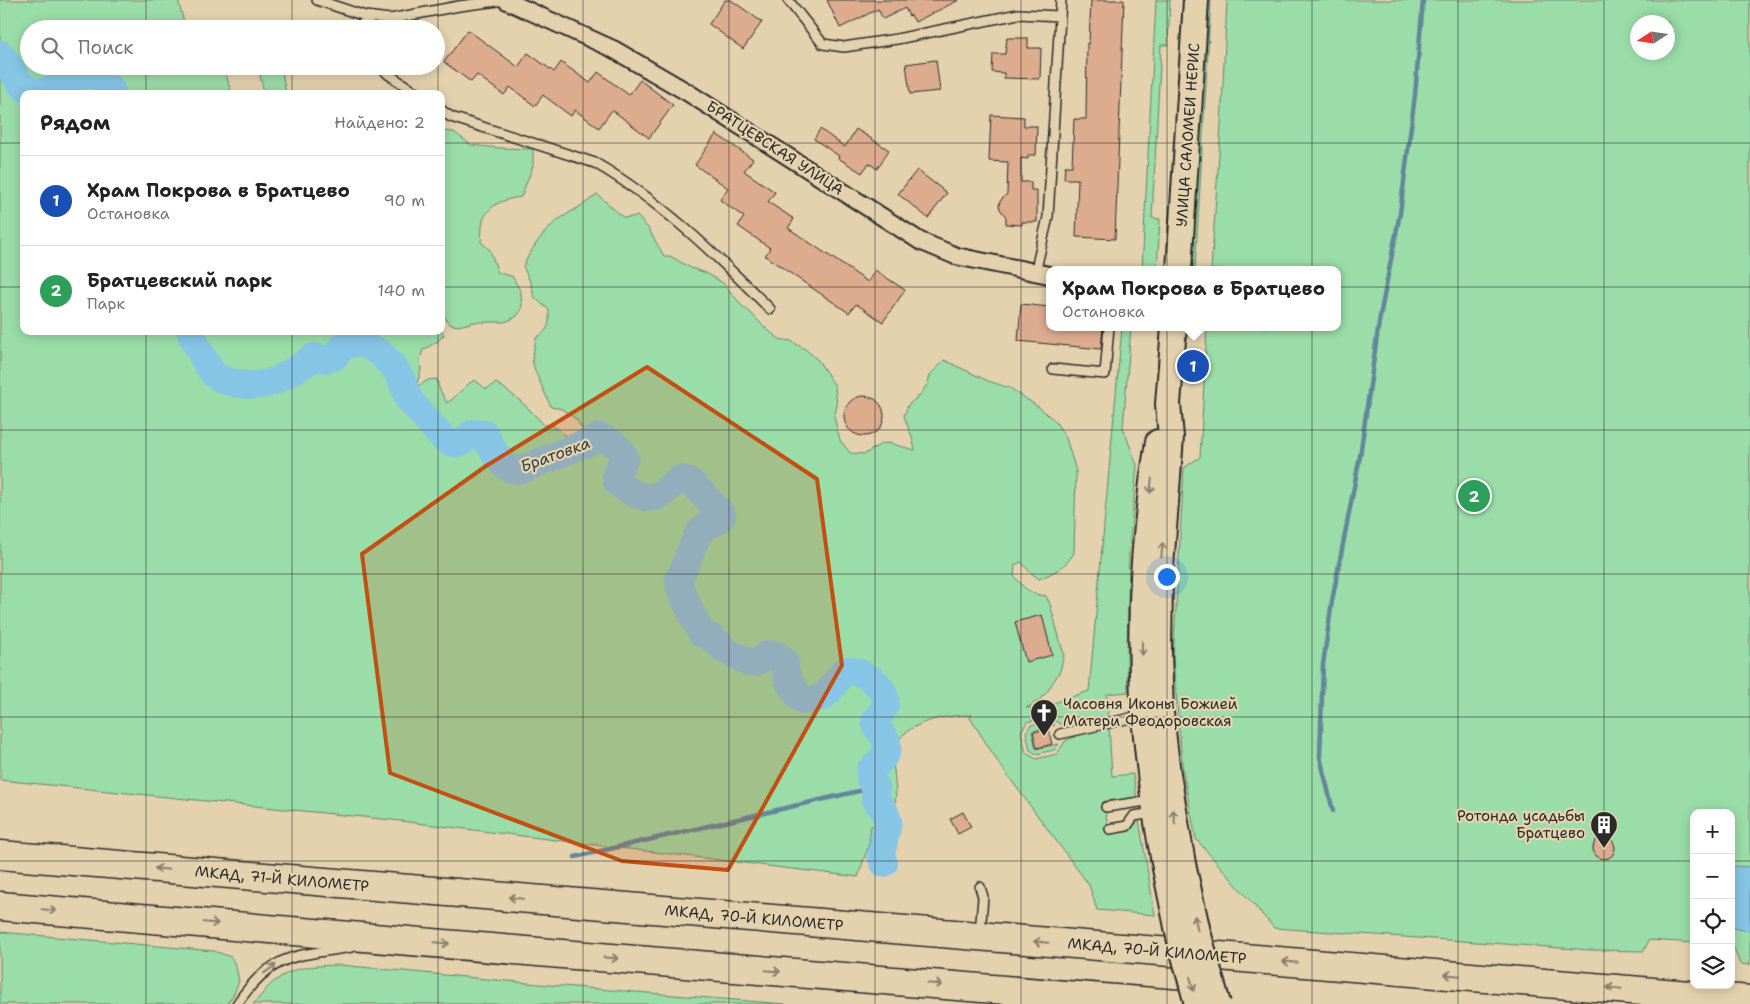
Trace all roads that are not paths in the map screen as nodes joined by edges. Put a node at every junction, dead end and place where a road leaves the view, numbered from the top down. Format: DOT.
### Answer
graph roads {
  1 [pos="317,0"];
  2 [pos="506,0"];
  3 [pos="788,0"];
  4 [pos="1061,0"];
  5 [pos="1196,0"];
  6 [pos="1060,16"];
  7 [pos="372,17"];
  8 [pos="368,20"];
  9 [pos="390,75"];
  10 [pos="412,90"];
  11 [pos="445,113"];
  12 [pos="1179,266"];
  13 [pos="1042,274"];
  14 [pos="770,308"];
  15 [pos="1110,331"];
  16 [pos="1174,331"];
  17 [pos="1053,369"];
  18 [pos="1168,404"];
  19 [pos="1144,715"];
  20 [pos="1060,734"];
  21 [pos="1106,807"];
  22 [pos="1154,807"];
  23 [pos="1110,829"];
  24 [pos="0,855"];
  25 [pos="1174,866"];
  26 [pos="980,888"];
  27 [pos="565,902"];
  28 [pos="0,906"];
  29 [pos="980,937"];
  30 [pos="400,940"];
  31 [pos="1750,1000"];
  32 [pos="237,1004"];
  33 [pos="1177,1004"];
  34 [pos="1197,1004"];
  35 [pos="1218,1004"];
  1 -- 7 [label="lane"];
  2 -- 7 [label="lane"];
  2 -- 13 [label="street, БРАТЦЕВСКАЯ УЛИЦА"];
  3 -- 6 [label="lane"];
  4 -- 6 [label="lane"];
  5 -- 12 [label="main road, УЛИЦА САЛОМЕИ НЕРИС"];
  6 -- 13 [label="lane"];
  7 -- 8 [label="lane"];
  9 -- 10 [label="lane"];
  11 -- 14 [label="lane"];
  15 -- 17 [label="lane"];
  16 -- 18 [label="main road"];
  18 -- 19 [label="main road, one-way"];
  25 -- 18 [label="main road, one-way"];
  19 -- 20 [label="lane"];
  19 -- 22 [label="main road"];
  21 -- 22 [label="lane"];
  22 -- 23 [label="lane"];
  22 -- 25 [label="main road"];
  27 -- 24 [label="highway, МКАД, 71-Й КИЛОМЕТР, one-way"];
  25 -- 34 [label="main road, one-way, bridge"];
  35 -- 25 [label="main road, one-way, bridge"];
  26 -- 29 [label="lane"];
  27 -- 29 [label="highway, МКАД, 70-Й КИЛОМЕТР"];
  28 -- 30 [label="highway, one-way"];
  31 -- 29 [label="highway, МКАД, 70-Й КИЛОМЕТР, one-way"];
  32 -- 30 [label="lane, one-way"];
  30 -- 33 [label="highway, one-way"];
}
